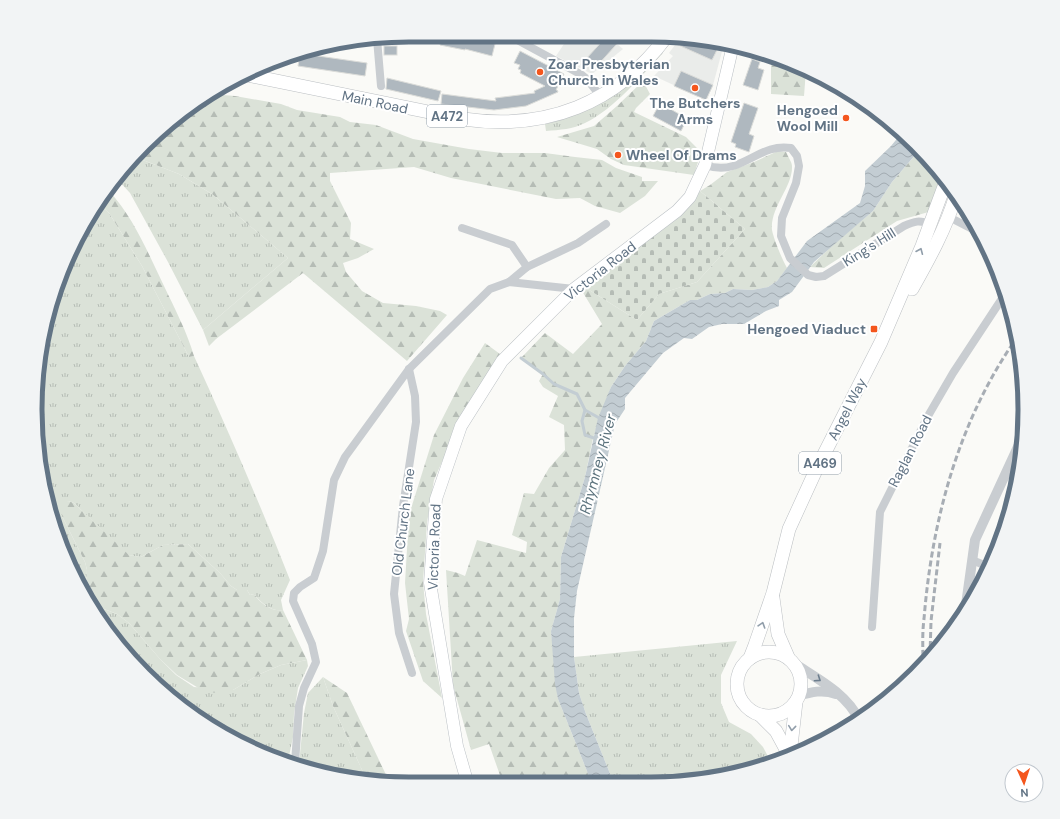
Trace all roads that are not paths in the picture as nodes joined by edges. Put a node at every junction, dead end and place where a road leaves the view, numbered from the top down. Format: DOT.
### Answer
graph roads {
  1 [pos="521,42"];
  2 [pos="661,42"];
  3 [pos="377,44"];
  4 [pos="732,51"];
  5 [pos="254,77"];
  6 [pos="381,86"];
  7 [pos="601,97"];
  8 [pos="705,165"];
  9 [pos="944,188"];
  10 [pos="954,202"];
  11 [pos="949,217"];
  12 [pos="606,224"];
  13 [pos="931,224"];
  14 [pos="462,228"];
  15 [pos="970,228"];
  16 [pos="527,267"];
  17 [pos="509,282"];
  18 [pos="574,289"];
  19 [pos="1001,300"];
  20 [pos="882,339"];
  21 [pos="409,369"];
  22 [pos="1015,452"];
  23 [pos="972,560"];
  24 [pos="983,565"];
  25 [pos="773,593"];
  26 [pos="967,596"];
  27 [pos="872,627"];
  28 [pos="750,658"];
  29 [pos="791,661"];
  30 [pos="412,673"];
  31 [pos="840,695"];
  32 [pos="797,699"];
  33 [pos="760,715"];
  34 [pos="856,715"];
  35 [pos="791,749"];
  36 [pos="787,750"];
  37 [pos="295,758"];
  38 [pos="466,777"];
  1 -- 7 [label="street"];
  2 -- 7 [label="main road, Main Road / A472"];
  3 -- 6 [label="street"];
  4 -- 8 [label="main road, Victoria Road"];
  5 -- 7 [label="main road, Main Road / A472"];
  8 -- 13 [label="street, King's Hill"];
  8 -- 18 [label="main road, Victoria Road"];
  9 -- 13 [label="main road, A469"];
  10 -- 11 [label="main road, A469"];
  11 -- 15 [label="street"];
  11 -- 20 [label="main road, A469"];
  12 -- 16 [label="street"];
  20 -- 13 [label="main road, A469, one-way"];
  14 -- 16 [label="street"];
  16 -- 17 [label="street"];
  17 -- 18 [label="street"];
  17 -- 21 [label="street"];
  18 -- 38 [label="main road, Victoria Road"];
  19 -- 27 [label="street, Raglan Road"];
  20 -- 25 [label="main road, Angel Way / A469"];
  21 -- 30 [label="street, Old Church Lane"];
  21 -- 37 [label="street"];
  22 -- 23 [label="street"];
  23 -- 24 [label="street"];
  23 -- 26 [label="street"];
  28 -- 25 [label="main road, Angel Way / A469, one-way"];
  25 -- 29 [label="main road, Angel Way / A469"];
  28 -- 29 [label="main road"];
  28 -- 33 [label="main road"];
  29 -- 31 [label="street, one-way"];
  29 -- 32 [label="main road"];
  31 -- 32 [label="street"];
  31 -- 34 [label="street"];
  32 -- 33 [label="main road"];
  32 -- 35 [label="main road, one-way"];
  33 -- 36 [label="main road"];
}
